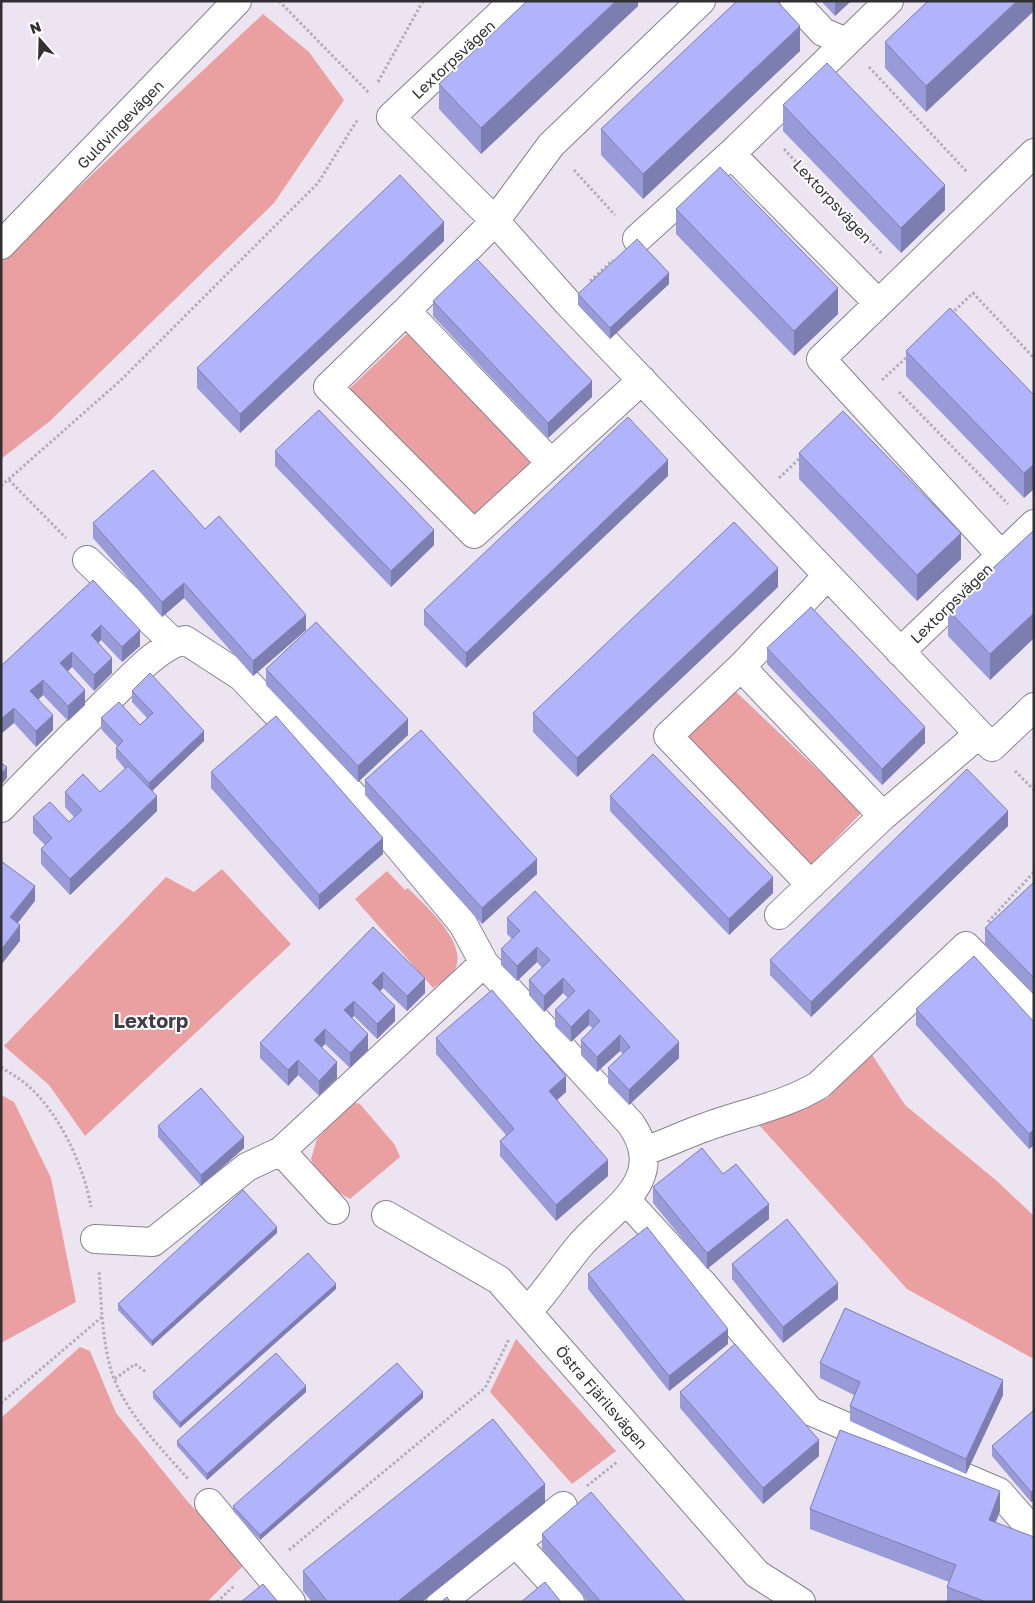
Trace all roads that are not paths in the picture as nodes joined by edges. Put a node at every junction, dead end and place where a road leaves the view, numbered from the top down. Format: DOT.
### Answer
graph roads {
  1 [pos="237,1"];
  2 [pos="514,1"];
  3 [pos="794,1"];
  4 [pos="889,1"];
  5 [pos="685,7"];
  6 [pos="846,42"];
  7 [pos="1034,153"];
  8 [pos="731,154"];
  9 [pos="496,221"];
  10 [pos="637,239"];
  11 [pos="1,245"];
  12 [pos="878,303"];
  13 [pos="406,311"];
  14 [pos="642,380"];
  15 [pos="551,463"];
  16 [pos="1032,526"];
  17 [pos="1002,555"];
  18 [pos="87,560"];
  19 [pos="827,576"];
  20 [pos="174,643"];
  21 [pos="900,652"];
  22 [pos="740,667"];
  23 [pos="1034,707"];
  24 [pos="985,741"];
  25 [pos="1,808"];
  26 [pos="883,816"];
  27 [pos="811,885"];
  28 [pos="779,915"];
  29 [pos="484,963"];
  30 [pos="1034,1015"];
  31 [pos="281,1151"];
  32 [pos="644,1151"];
  33 [pos="627,1201"];
  34 [pos="335,1210"];
  35 [pos="386,1215"];
  36 [pos="95,1239"];
  37 [pos="527,1312"];
  38 [pos="209,1503"];
  39 [pos="563,1506"];
  40 [pos="1034,1526"];
  41 [pos="515,1542"];
  42 [pos="291,1602"];
  43 [pos="441,1602"];
  44 [pos="570,1602"];
  45 [pos="801,1602"];
  1 -- 11 [label="street, Guldvingevägen"];
  2 -- 9 [label="street, Lextorpsvägen"];
  3 -- 6 [label="street"];
  4 -- 6 [label="street"];
  5 -- 9 [label="street"];
  6 -- 8 [label="street"];
  7 -- 12 [label="street, Lextorpsvägen"];
  8 -- 10 [label="street"];
  8 -- 12 [label="street"];
  9 -- 13 [label="street"];
  9 -- 14 [label="street"];
  12 -- 17 [label="street, Lextorpsvägen"];
  13 -- 15 [label="street"];
  13 -- 15 [label="street"];
  14 -- 15 [label="street"];
  14 -- 19 [label="street"];
  16 -- 17 [label="street, Lextorpsvägen"];
  17 -- 21 [label="street, Lextorpsvägen"];
  18 -- 20 [label="street"];
  19 -- 21 [label="street"];
  19 -- 22 [label="street"];
  20 -- 25 [label="street"];
  20 -- 29 [label="street"];
  21 -- 24 [label="street"];
  22 -- 26 [label="street"];
  22 -- 27 [label="street"];
  23 -- 24 [label="street"];
  24 -- 26 [label="street"];
  26 -- 27 [label="street"];
  27 -- 28 [label="street"];
  29 -- 31 [label="street"];
  29 -- 32 [label="street"];
  30 -- 32 [label="street"];
  31 -- 34 [label="street"];
  31 -- 36 [label="street"];
  32 -- 33 [label="street"];
  33 -- 37 [label="street"];
  33 -- 40 [label="street"];
  35 -- 37 [label="street, Östra Fjärilsvägen"];
  37 -- 45 [label="street, Östra Fjärilsvägen"];
  38 -- 42 [label="street"];
  39 -- 41 [label="street"];
  41 -- 43 [label="street"];
  41 -- 44 [label="street"];
}
